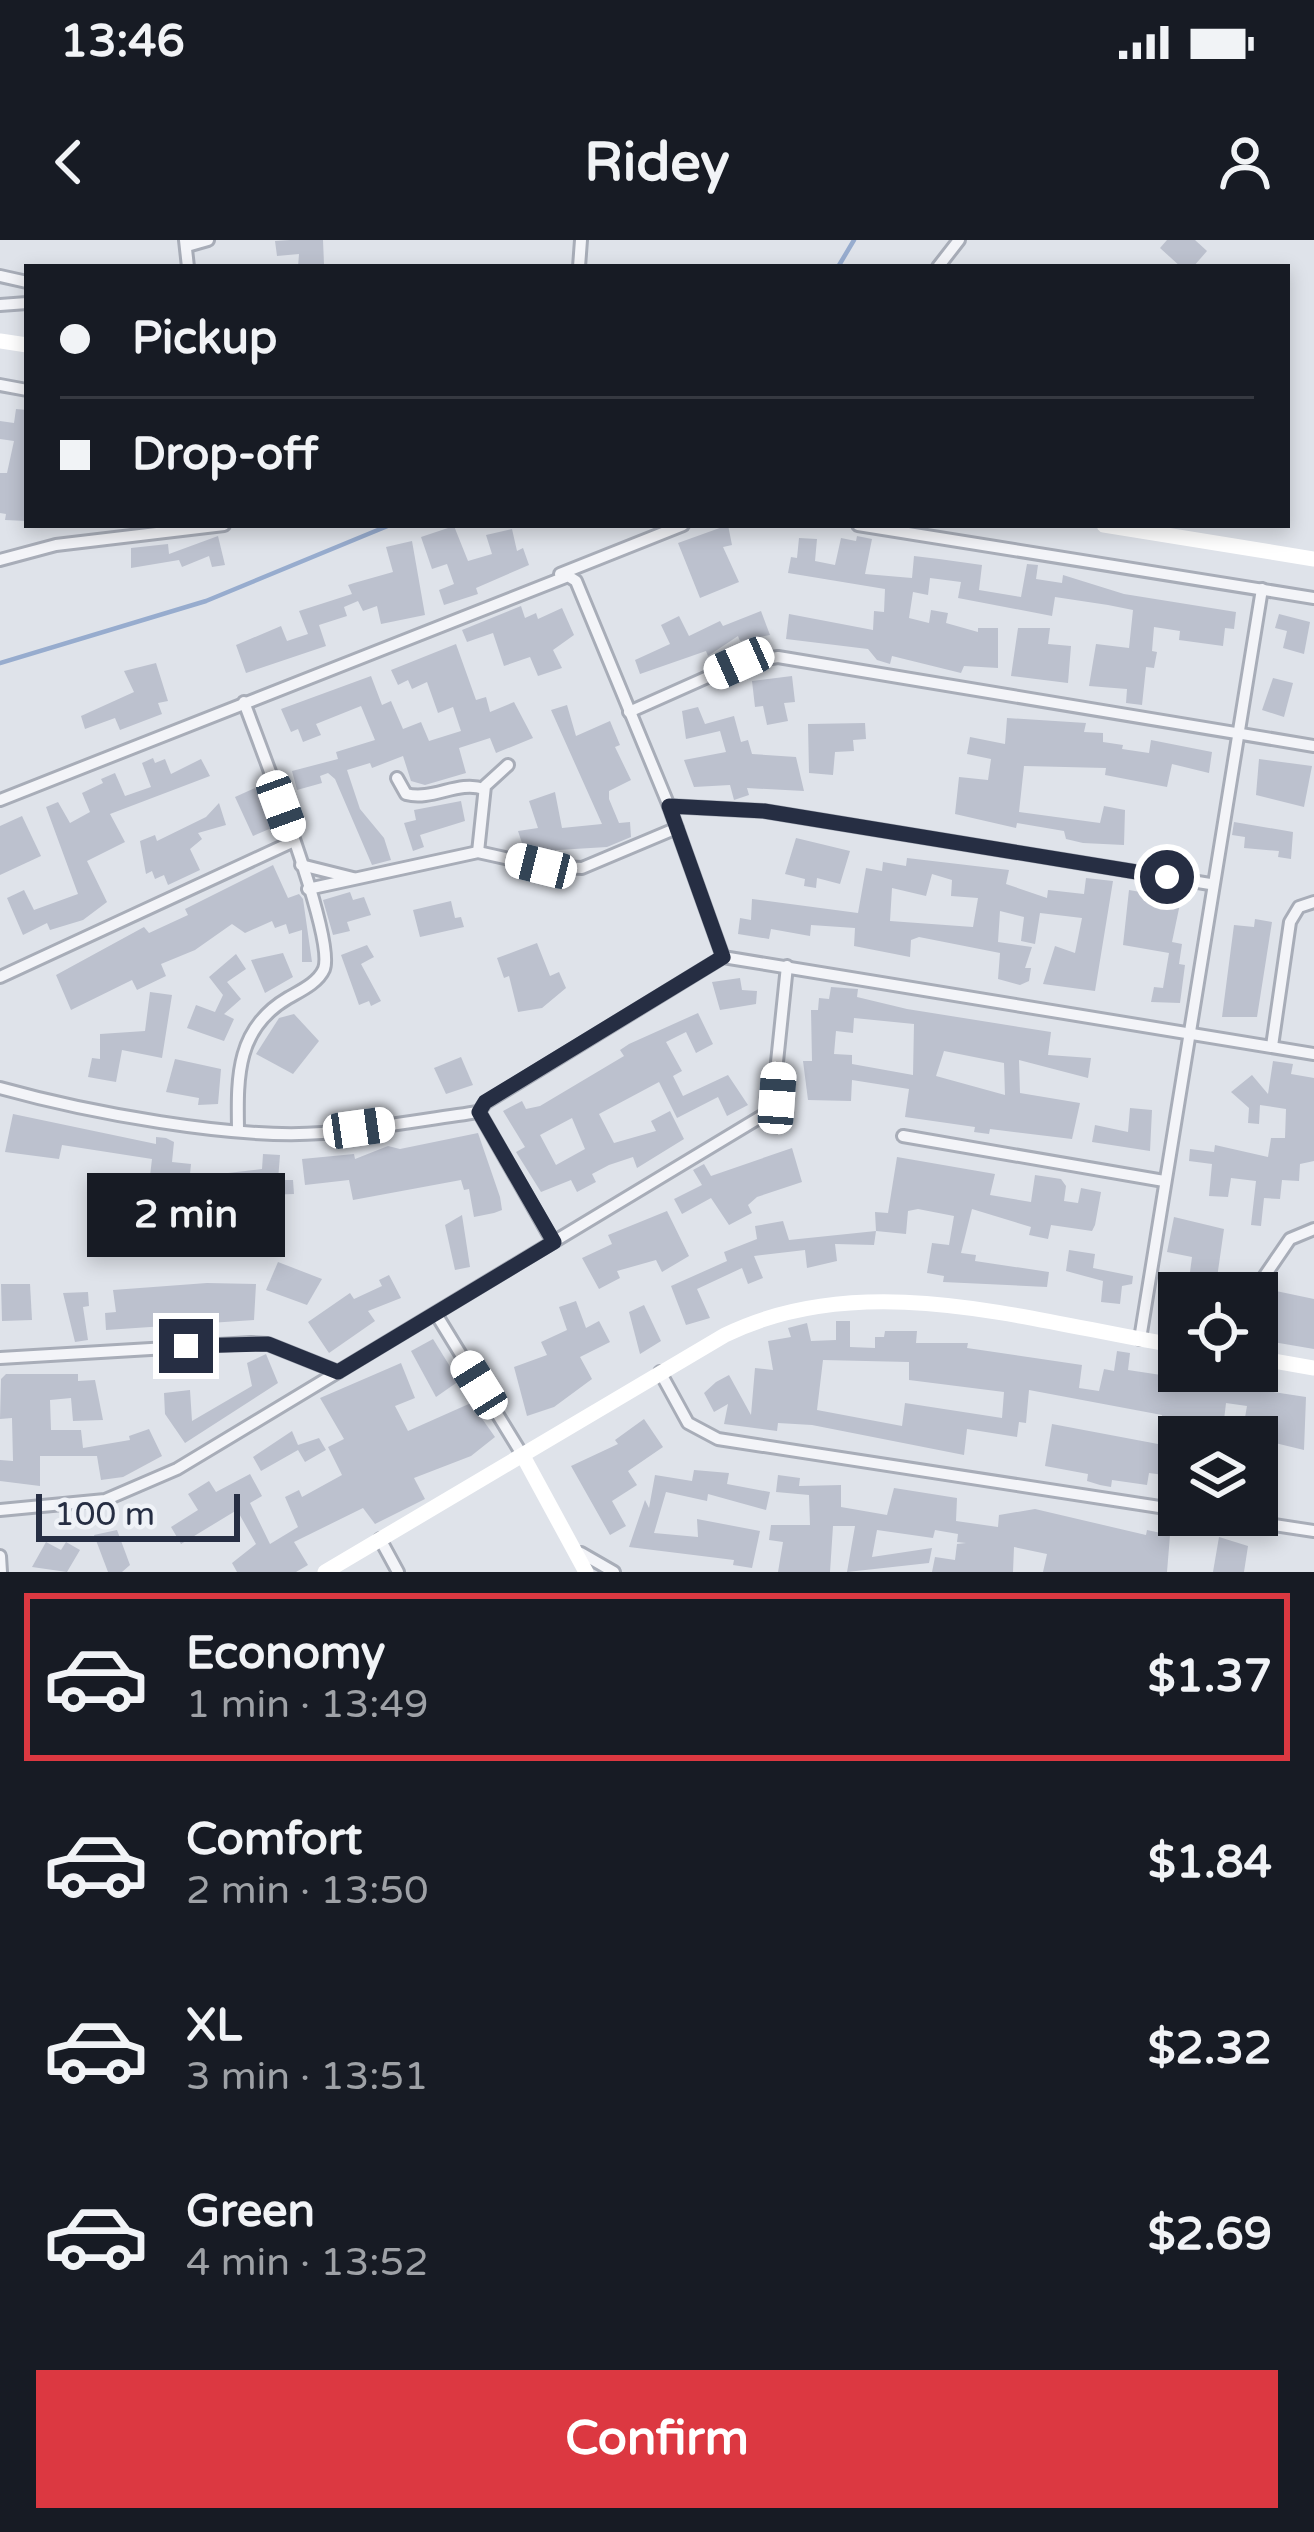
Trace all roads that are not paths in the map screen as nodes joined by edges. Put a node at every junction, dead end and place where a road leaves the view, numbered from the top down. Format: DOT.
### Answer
graph roads {
  1 [pos="208,240"];
  2 [pos="959,240"];
  3 [pos="186,243"];
  4 [pos="940,264"];
  5 [pos="199,528"];
  6 [pos="675,528"];
  7 [pos="877,528"];
  8 [pos="1135,528"];
  9 [pos="1314,559"];
  10 [pos="0,560"];
  11 [pos="557,576"];
  12 [pos="1262,590"];
  13 [pos="1314,598"];
  14 [pos="244,702"];
  15 [pos="629,712"];
  16 [pos="1237,734"];
  17 [pos="1314,746"];
  18 [pos="508,765"];
  19 [pos="398,778"];
  20 [pos="484,789"];
  21 [pos="0,800"];
  22 [pos="669,806"];
  23 [pos="677,828"];
  24 [pos="294,841"];
  25 [pos="478,852"];
  26 [pos="301,866"];
  27 [pos="356,879"];
  28 [pos="1210,884"];
  29 [pos="308,889"];
  30 [pos="1314,902"];
  31 [pos="723,957"];
  32 [pos="787,966"];
  33 [pos="0,977"];
  34 [pos="1186,1032"];
  35 [pos="1272,1046"];
  36 [pos="1314,1054"];
  37 [pos="0,1088"];
  38 [pos="479,1112"];
  39 [pos="238,1128"];
  40 [pos="903,1136"];
  41 [pos="1164,1181"];
  42 [pos="1314,1228"];
  43 [pos="554,1242"];
  44 [pos="1267,1272"];
  45 [pos="436,1314"];
  46 [pos="1139,1340"];
  47 [pos="1158,1343"];
  48 [pos="0,1358"];
  49 [pos="1278,1362"];
  50 [pos="1314,1368"];
  51 [pos="338,1372"];
  52 [pos="660,1372"];
  53 [pos="523,1456"];
  54 [pos="1158,1507"];
  55 [pos="0,1510"];
  56 [pos="1278,1526"];
  57 [pos="1314,1531"];
  58 [pos="380,1539"];
  59 [pos="581,1553"];
  60 [pos="0,1556"];
  61 [pos="2,1572"];
  62 [pos="325,1572"];
  63 [pos="398,1572"];
  64 [pos="586,1572"];
  65 [pos="614,1572"];
  1 -- 3 [label="street"];
  2 -- 4 [label="street"];
  5 -- 10 [label="street"];
  6 -- 11 [label="street"];
  7 -- 12 [label="street"];
  8 -- 9 [label="street"];
  11 -- 14 [label="street"];
  11 -- 15 [label="street"];
  12 -- 13 [label="street"];
  12 -- 16 [label="street"];
  14 -- 21 [label="street"];
  14 -- 24 [label="street"];
  15 -- 16 [label="street"];
  15 -- 22 [label="street"];
  16 -- 17 [label="street"];
  16 -- 28 [label="street"];
  18 -- 20 [label="street"];
  19 -- 20 [label="street"];
  20 -- 25 [label="street"];
  22 -- 23 [label="street"];
  22 -- 28 [label="street"];
  23 -- 25 [label="street"];
  23 -- 31 [label="street"];
  24 -- 26 [label="street"];
  24 -- 33 [label="street"];
  25 -- 27 [label="street"];
  26 -- 27 [label="street"];
  26 -- 29 [label="street"];
  27 -- 29 [label="street"];
  28 -- 34 [label="street"];
  29 -- 39 [label="street"];
  30 -- 35 [label="street"];
  31 -- 32 [label="street"];
  31 -- 38 [label="street"];
  32 -- 34 [label="street"];
  32 -- 43 [label="street"];
  34 -- 35 [label="street"];
  34 -- 41 [label="street"];
  35 -- 36 [label="street"];
  37 -- 39 [label="street"];
  38 -- 39 [label="street"];
  38 -- 43 [label="street"];
  40 -- 41 [label="street"];
  41 -- 46 [label="street"];
  42 -- 44 [label="street"];
  43 -- 45 [label="street"];
  45 -- 51 [label="street"];
  45 -- 53 [label="street"];
  46 -- 47 [label="street"];
  46 -- 52 [label="street"];
  48 -- 51 [label="street"];
  49 -- 50 [label="street"];
  51 -- 55 [label="street"];
  52 -- 53 [label="street"];
  52 -- 54 [label="street"];
  53 -- 58 [label="street"];
  53 -- 59 [label="street"];
  56 -- 57 [label="street"];
  58 -- 62 [label="street"];
  58 -- 63 [label="street"];
  59 -- 64 [label="street"];
  59 -- 65 [label="street"];
  60 -- 61 [label="street"];
}
